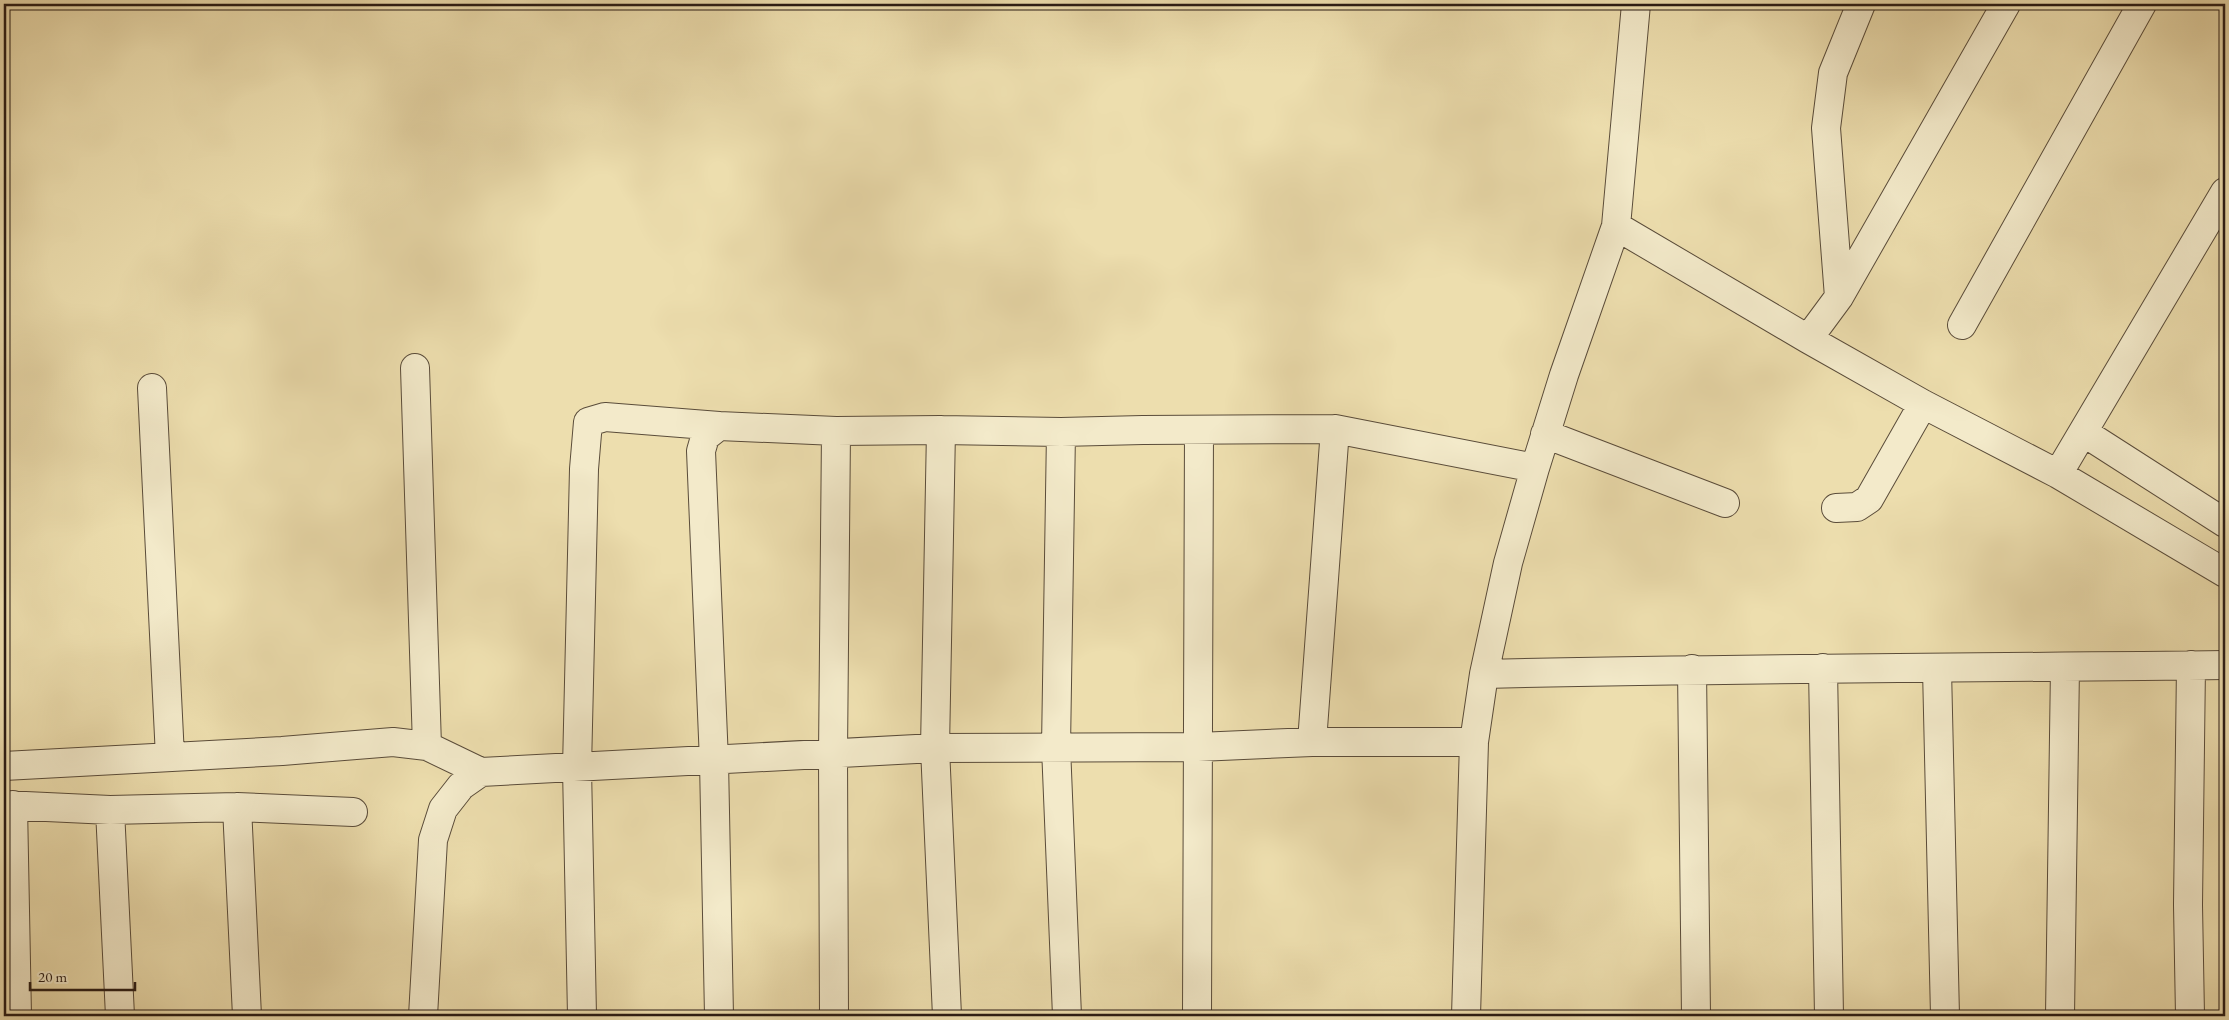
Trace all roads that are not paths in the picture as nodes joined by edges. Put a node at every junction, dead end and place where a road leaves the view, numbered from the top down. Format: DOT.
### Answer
graph roads {
  1 [pos="1636,4"];
  2 [pos="1861,4"];
  3 [pos="2006,4"];
  4 [pos="2142,4"];
  5 [pos="2225,192"];
  6 [pos="1616,226"];
  7 [pos="1839,297"];
  8 [pos="1962,326"];
  9 [pos="1808,339"];
  10 [pos="416,368"];
  11 [pos="152,388"];
  12 [pos="1923,404"];
  13 [pos="719,426"];
  14 [pos="1335,429"];
  15 [pos="941,430"];
  16 [pos="1199,430"];
  17 [pos="836,431"];
  18 [pos="1061,432"];
  19 [pos="2083,432"];
  20 [pos="1545,434"];
  21 [pos="1535,468"];
  22 [pos="2058,474"];
  23 [pos="1725,503"];
  24 [pos="1836,508"];
  25 [pos="2225,521"];
  26 [pos="2225,573"];
  27 [pos="2225,664"];
  28 [pos="2191,665"];
  29 [pos="2065,667"];
  30 [pos="1823,668"];
  31 [pos="1692,669"];
  32 [pos="1937,669"];
  33 [pos="1484,674"];
  34 [pos="1312,742"];
  35 [pos="1474,742"];
  36 [pos="427,746"];
  37 [pos="1056,746"];
  38 [pos="935,748"];
  39 [pos="1198,748"];
  40 [pos="833,754"];
  41 [pos="170,757"];
  42 [pos="714,761"];
  43 [pos="4,766"];
  44 [pos="577,768"];
  45 [pos="481,772"];
  46 [pos="8,805"];
  47 [pos="237,807"];
  48 [pos="110,810"];
  49 [pos="353,812"];
  50 [pos="17,1016"];
  51 [pos="120,1016"];
  52 [pos="247,1016"];
  53 [pos="423,1016"];
  54 [pos="582,1016"];
  55 [pos="719,1016"];
  56 [pos="834,1016"];
  57 [pos="948,1016"];
  58 [pos="1067,1016"];
  59 [pos="1198,1016"];
  60 [pos="1466,1016"];
  61 [pos="1696,1016"];
  62 [pos="1829,1016"];
  63 [pos="1945,1016"];
  64 [pos="2060,1016"];
  65 [pos="2190,1016"];
  1 -- 6 [label="street"];
  2 -- 7 [label="street"];
  3 -- 7 [label="street"];
  4 -- 8 [label="street"];
  5 -- 19 [label="street"];
  6 -- 9 [label="street"];
  6 -- 20 [label="street"];
  7 -- 9 [label="street"];
  9 -- 12 [label="street"];
  10 -- 36 [label="street"];
  11 -- 41 [label="street"];
  12 -- 22 [label="street"];
  12 -- 24 [label="street"];
  13 -- 17 [label="street"];
  13 -- 42 [label="street"];
  13 -- 44 [label="street"];
  14 -- 16 [label="street"];
  14 -- 21 [label="street"];
  14 -- 34 [label="street"];
  15 -- 17 [label="street"];
  15 -- 18 [label="street"];
  15 -- 38 [label="street"];
  16 -- 18 [label="street"];
  16 -- 39 [label="street"];
  17 -- 40 [label="street"];
  18 -- 37 [label="street"];
  19 -- 22 [label="street"];
  19 -- 25 [label="street"];
  20 -- 21 [label="street"];
  20 -- 23 [label="street"];
  21 -- 33 [label="street"];
  22 -- 26 [label="street"];
  27 -- 28 [label="street"];
  28 -- 29 [label="street"];
  28 -- 65 [label="street"];
  29 -- 32 [label="street"];
  29 -- 64 [label="street"];
  30 -- 31 [label="street"];
  30 -- 32 [label="street"];
  30 -- 62 [label="street"];
  31 -- 33 [label="street"];
  31 -- 61 [label="street"];
  32 -- 63 [label="street"];
  33 -- 35 [label="street"];
  34 -- 35 [label="street"];
  34 -- 39 [label="street"];
  35 -- 60 [label="street"];
  36 -- 41 [label="street"];
  36 -- 45 [label="street"];
  37 -- 38 [label="street"];
  37 -- 39 [label="street"];
  37 -- 58 [label="street"];
  38 -- 40 [label="street"];
  38 -- 57 [label="street"];
  39 -- 59 [label="street"];
  40 -- 42 [label="street"];
  40 -- 56 [label="street"];
  41 -- 43 [label="street"];
  42 -- 44 [label="street"];
  42 -- 55 [label="street"];
  44 -- 45 [label="street"];
  44 -- 54 [label="street"];
  45 -- 53 [label="street"];
  46 -- 48 [label="street"];
  46 -- 50 [label="street"];
  47 -- 48 [label="street"];
  47 -- 49 [label="street"];
  47 -- 52 [label="street"];
  48 -- 51 [label="street"];
}
